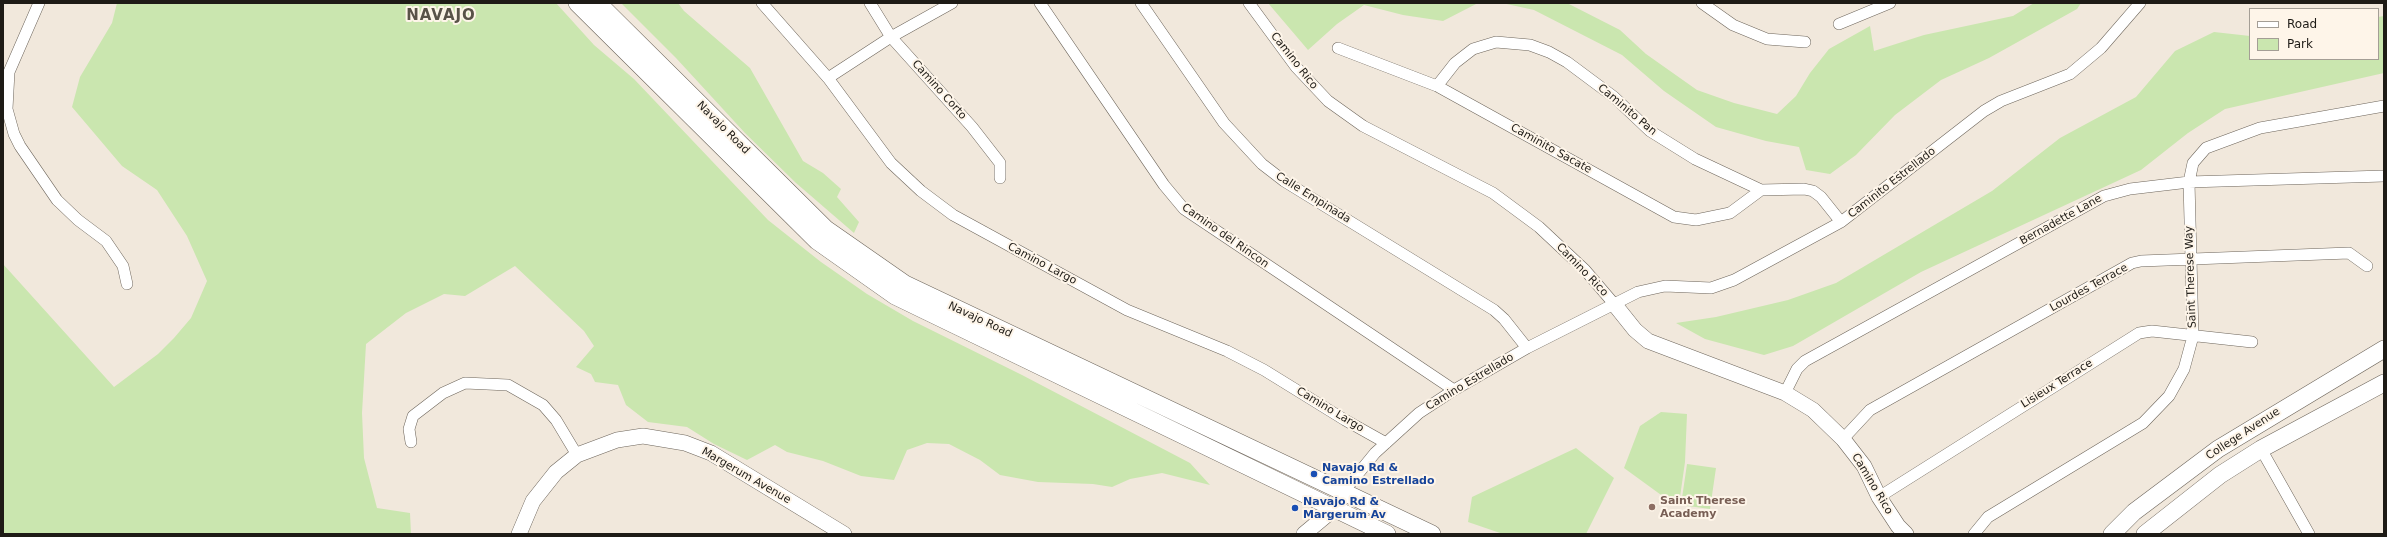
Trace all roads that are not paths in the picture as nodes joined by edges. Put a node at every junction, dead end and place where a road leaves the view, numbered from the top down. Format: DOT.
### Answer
graph roads {
  1 [pos="38,3"];
  2 [pos="577,3"];
  3 [pos="598,3"];
  4 [pos="762,3"];
  5 [pos="870,3"];
  6 [pos="952,3"];
  7 [pos="1040,3"];
  8 [pos="1141,3"];
  9 [pos="1250,3"];
  10 [pos="1702,3"];
  11 [pos="1890,3"];
  12 [pos="2140,3"];
  13 [pos="1839,24"];
  14 [pos="891,37"];
  15 [pos="1804,42"];
  16 [pos="1338,48"];
  17 [pos="828,78"];
  18 [pos="1437,86"];
  19 [pos="2384,106"];
  20 [pos="2384,176"];
  21 [pos="1000,178"];
  22 [pos="2189,182"];
  23 [pos="1761,190"];
  24 [pos="1841,222"];
  25 [pos="2190,259"];
  26 [pos="2367,266"];
  27 [pos="127,284"];
  28 [pos="1615,305"];
  29 [pos="2193,336"];
  30 [pos="2252,342"];
  31 [pos="1527,348"];
  32 [pos="2384,349"];
  33 [pos="2384,383"];
  34 [pos="1454,390"];
  35 [pos="1785,393"];
  36 [pos="1843,439"];
  37 [pos="411,442"];
  38 [pos="1386,443"];
  39 [pos="2261,449"];
  40 [pos="577,455"];
  41 [pos="1344,491"];
  42 [pos="1879,497"];
  43 [pos="1334,509"];
  44 [pos="519,534"];
  45 [pos="844,534"];
  46 [pos="1304,534"];
  47 [pos="1387,534"];
  48 [pos="1432,534"];
  49 [pos="1906,534"];
  50 [pos="1974,534"];
  51 [pos="2112,534"];
  52 [pos="2146,534"];
  53 [pos="2309,534"];
  1 -- 27 [label="street"];
  2 -- 43 [label="main road, Navajo Road"];
  3 -- 41 [label="main road, Navajo Road"];
  4 -- 17 [label="street, Camino Largo"];
  5 -- 14 [label="street, Camino Corto"];
  6 -- 14 [label="street"];
  7 -- 34 [label="street, Camino del Rincon"];
  8 -- 31 [label="street, Calle Empinada"];
  9 -- 28 [label="street, Camino Rico"];
  10 -- 15 [label="street"];
  11 -- 13 [label="street"];
  12 -- 24 [label="street, Caminito Estrellado"];
  14 -- 17 [label="street"];
  14 -- 21 [label="street, Camino Corto"];
  16 -- 18 [label="street, Caminito Sacate"];
  17 -- 38 [label="street, Camino Largo"];
  18 -- 23 [label="street, Caminito Sacate"];
  18 -- 23 [label="street, Caminito Pan"];
  19 -- 22 [label="street, Saint Therese Way"];
  20 -- 22 [label="street, Bernadette Lane"];
  22 -- 25 [label="street, Saint Therese Way"];
  22 -- 35 [label="street, Bernadette Lane"];
  23 -- 24 [label="street, Caminito Pan"];
  24 -- 28 [label="street, Caminito Estrellado"];
  25 -- 26 [label="street, Lourdes Terrace"];
  25 -- 29 [label="street, Saint Therese Way"];
  25 -- 36 [label="street, Lourdes Terrace"];
  28 -- 31 [label="street, Camino Estrellado"];
  28 -- 35 [label="street, Camino Rico"];
  29 -- 30 [label="street, Lisieux Terrace"];
  29 -- 42 [label="street, Lisieux Terrace"];
  29 -- 50 [label="street, Saint Therese Way"];
  31 -- 34 [label="street, Camino Estrellado"];
  32 -- 51 [label="main road, College Avenue"];
  33 -- 39 [label="main road, College Avenue"];
  34 -- 38 [label="street, Camino Estrellado"];
  35 -- 36 [label="street, Camino Rico"];
  36 -- 42 [label="street, Camino Rico"];
  37 -- 40 [label="street"];
  38 -- 41 [label="street, Camino Estrellado"];
  39 -- 52 [label="main road, College Avenue"];
  39 -- 53 [label="street"];
  40 -- 44 [label="street, Margerum Avenue"];
  40 -- 45 [label="street, Margerum Avenue"];
  41 -- 43 [label="street, Camino Estrellado"];
  41 -- 48 [label="main road, Navajo Road"];
  42 -- 49 [label="street, Camino Rico"];
  43 -- 46 [label="street"];
  43 -- 47 [label="main road, Navajo Road"];
}
